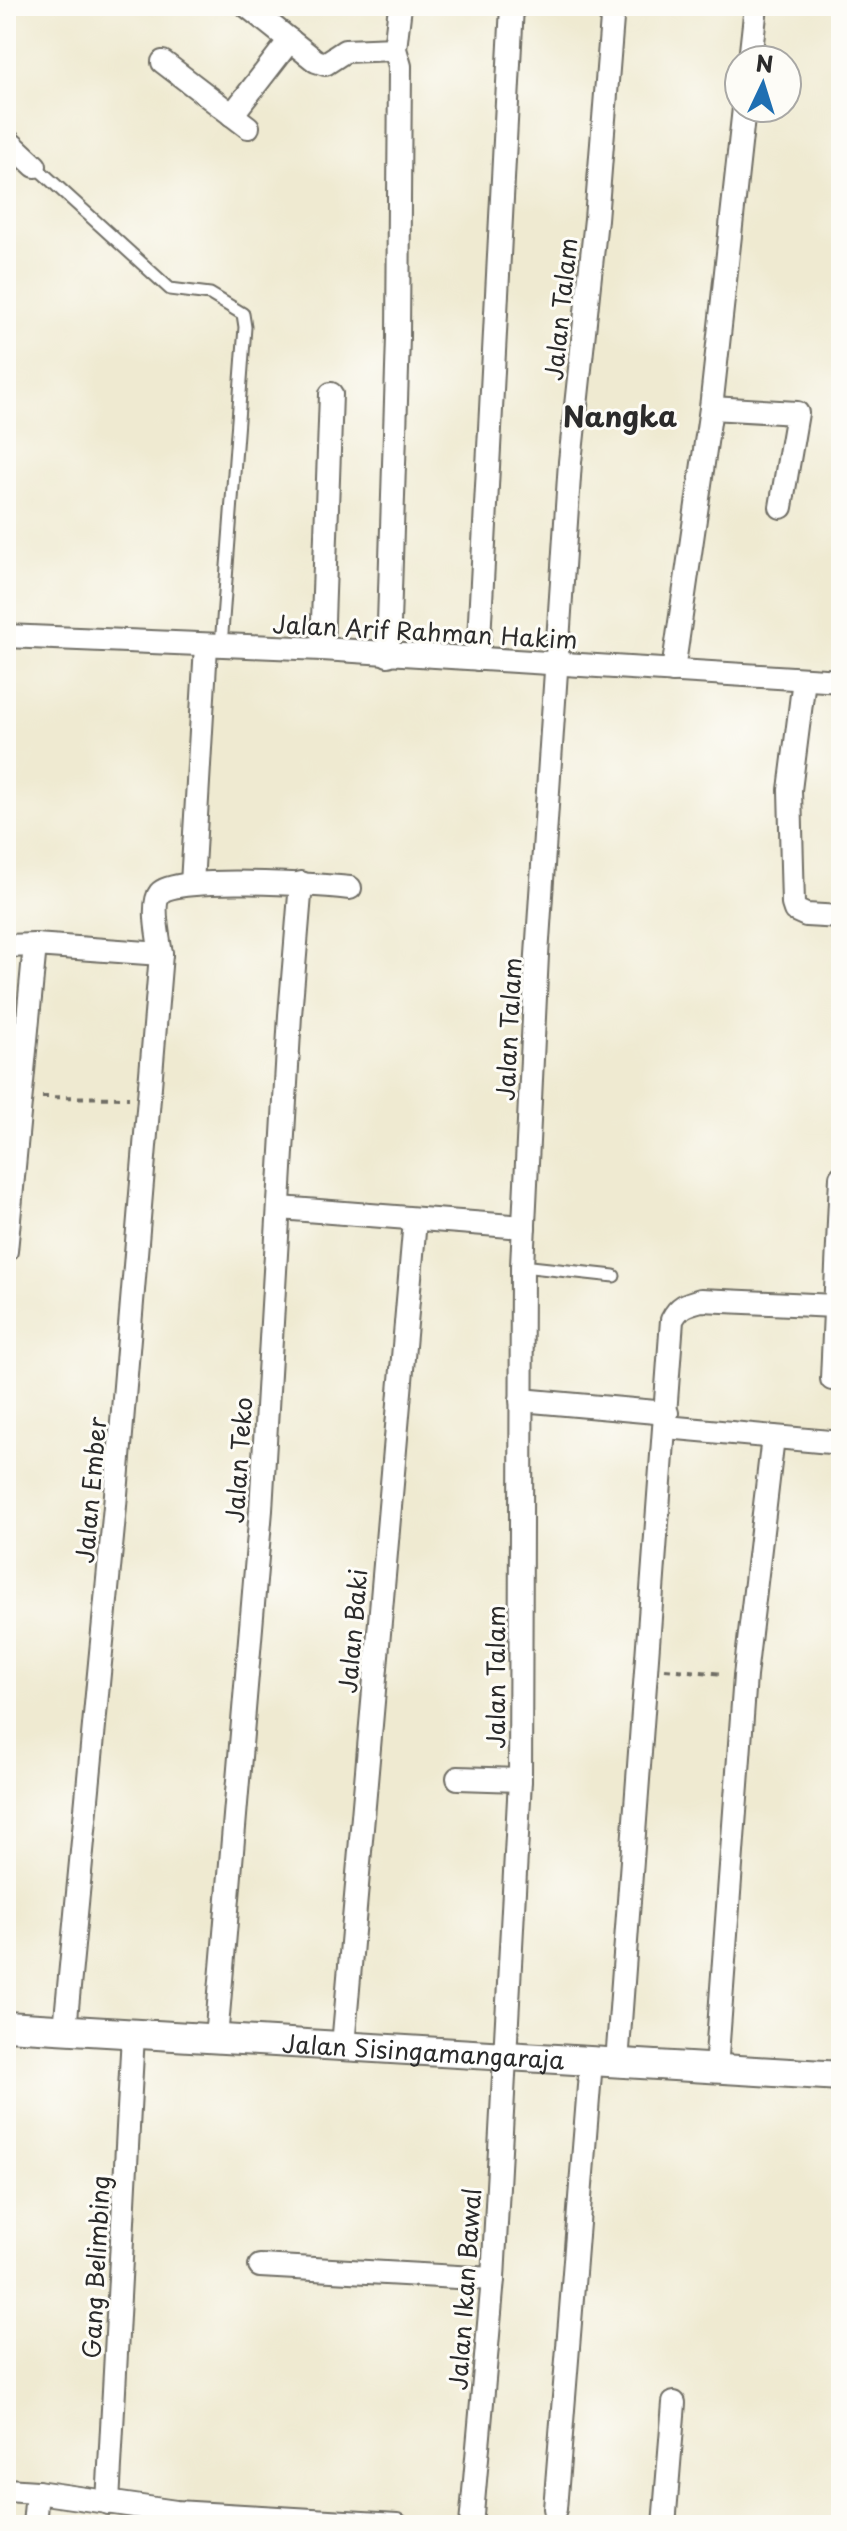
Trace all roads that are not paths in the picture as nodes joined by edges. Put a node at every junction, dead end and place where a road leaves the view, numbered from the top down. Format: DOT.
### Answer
graph roads {
  1 [pos="247,6"];
  2 [pos="400,6"];
  3 [pos="512,6"];
  4 [pos="613,6"];
  5 [pos="756,6"];
  6 [pos="290,40"];
  7 [pos="752,44"];
  8 [pos="395,49"];
  9 [pos="163,62"];
  10 [pos="742,124"];
  11 [pos="6,139"];
  12 [pos="35,166"];
  13 [pos="331,394"];
  14 [pos="711,408"];
  15 [pos="781,507"];
  16 [pos="6,636"];
  17 [pos="213,646"];
  18 [pos="322,649"];
  19 [pos="388,655"];
  20 [pos="478,659"];
  21 [pos="557,663"];
  22 [pos="673,671"];
  23 [pos="804,679"];
  24 [pos="841,681"];
  25 [pos="301,883"];
  26 [pos="192,884"];
  27 [pos="350,888"];
  28 [pos="841,917"];
  29 [pos="35,945"];
  30 [pos="6,946"];
  31 [pos="161,954"];
  32 [pos="841,1177"];
  33 [pos="280,1208"];
  34 [pos="415,1220"];
  35 [pos="524,1227"];
  36 [pos="6,1251"];
  37 [pos="522,1266"];
  38 [pos="614,1276"];
  39 [pos="835,1306"];
  40 [pos="832,1379"];
  41 [pos="521,1400"];
  42 [pos="667,1420"];
  43 [pos="773,1437"];
  44 [pos="841,1443"];
  45 [pos="458,1778"];
  46 [pos="520,1780"];
  47 [pos="6,2026"];
  48 [pos="65,2029"];
  49 [pos="133,2034"];
  50 [pos="216,2039"];
  51 [pos="343,2046"];
  52 [pos="505,2056"];
  53 [pos="604,2062"];
  54 [pos="716,2069"];
  55 [pos="841,2076"];
  56 [pos="260,2266"];
  57 [pos="493,2279"];
  58 [pos="674,2403"];
  59 [pos="6,2490"];
  60 [pos="37,2492"];
  61 [pos="108,2503"];
  62 [pos="555,2509"];
  63 [pos="175,2519"];
  64 [pos="334,2522"];
  65 [pos="34,2525"];
  66 [pos="397,2525"];
  67 [pos="471,2525"];
  68 [pos="664,2525"];
  1 -- 6 [label="street"];
  2 -- 8 [label="street"];
  3 -- 20 [label="street"];
  4 -- 21 [label="street, Jalan Talam"];
  5 -- 7 [label="street"];
  6 -- 8 [label="street"];
  6 -- 9 [label="street"];
  8 -- 19 [label="street"];
  10 -- 14 [label="street"];
  11 -- 12 [label="street"];
  12 -- 17 [label="lane"];
  13 -- 18 [label="street"];
  14 -- 15 [label="street"];
  14 -- 22 [label="street"];
  16 -- 17 [label="street, Jalan Arif Rahman Hakim"];
  17 -- 18 [label="street, Jalan Arif Rahman Hakim"];
  17 -- 26 [label="street"];
  18 -- 19 [label="street, Jalan Arif Rahman Hakim"];
  19 -- 20 [label="street, Jalan Arif Rahman Hakim"];
  20 -- 21 [label="street, Jalan Arif Rahman Hakim"];
  21 -- 22 [label="street, Jalan Arif Rahman Hakim"];
  21 -- 35 [label="street, Jalan Talam"];
  22 -- 23 [label="street, Jalan Arif Rahman Hakim"];
  23 -- 24 [label="street, Jalan Arif Rahman Hakim"];
  23 -- 28 [label="street"];
  25 -- 26 [label="street"];
  25 -- 27 [label="street"];
  25 -- 33 [label="street, Jalan Teko"];
  26 -- 31 [label="street, Jalan Ember"];
  29 -- 30 [label="street"];
  29 -- 31 [label="street"];
  29 -- 36 [label="street"];
  31 -- 48 [label="street, Jalan Ember"];
  32 -- 39 [label="street"];
  33 -- 34 [label="street"];
  33 -- 50 [label="street, Jalan Teko"];
  34 -- 35 [label="street"];
  34 -- 51 [label="street, Jalan Baki"];
  35 -- 37 [label="street, Jalan Talam"];
  37 -- 38 [label="lane"];
  37 -- 41 [label="street, Jalan Talam"];
  39 -- 40 [label="street"];
  39 -- 42 [label="street"];
  41 -- 42 [label="street"];
  41 -- 46 [label="street, Jalan Talam"];
  42 -- 43 [label="street"];
  42 -- 53 [label="street"];
  43 -- 44 [label="street"];
  43 -- 54 [label="street"];
  45 -- 46 [label="street"];
  46 -- 52 [label="street, Jalan Talam"];
  47 -- 48 [label="street, Jalan Sisingamangaraja"];
  48 -- 49 [label="street, Jalan Sisingamangaraja"];
  49 -- 50 [label="street, Jalan Sisingamangaraja"];
  49 -- 61 [label="street, Gang Belimbing"];
  50 -- 51 [label="street, Jalan Sisingamangaraja"];
  51 -- 52 [label="street, Jalan Sisingamangaraja"];
  52 -- 53 [label="street, Jalan Sisingamangaraja"];
  52 -- 57 [label="street, Jalan Ikan Bawal"];
  53 -- 54 [label="street, Jalan Sisingamangaraja"];
  53 -- 62 [label="street"];
  54 -- 55 [label="street, Jalan Sisingamangaraja"];
  56 -- 57 [label="street"];
  57 -- 67 [label="street, Jalan Ikan Bawal"];
  58 -- 68 [label="street"];
  59 -- 60 [label="street"];
  60 -- 61 [label="street"];
  60 -- 65 [label="street"];
  61 -- 63 [label="street"];
  63 -- 64 [label="street"];
  64 -- 66 [label="street"];
}
